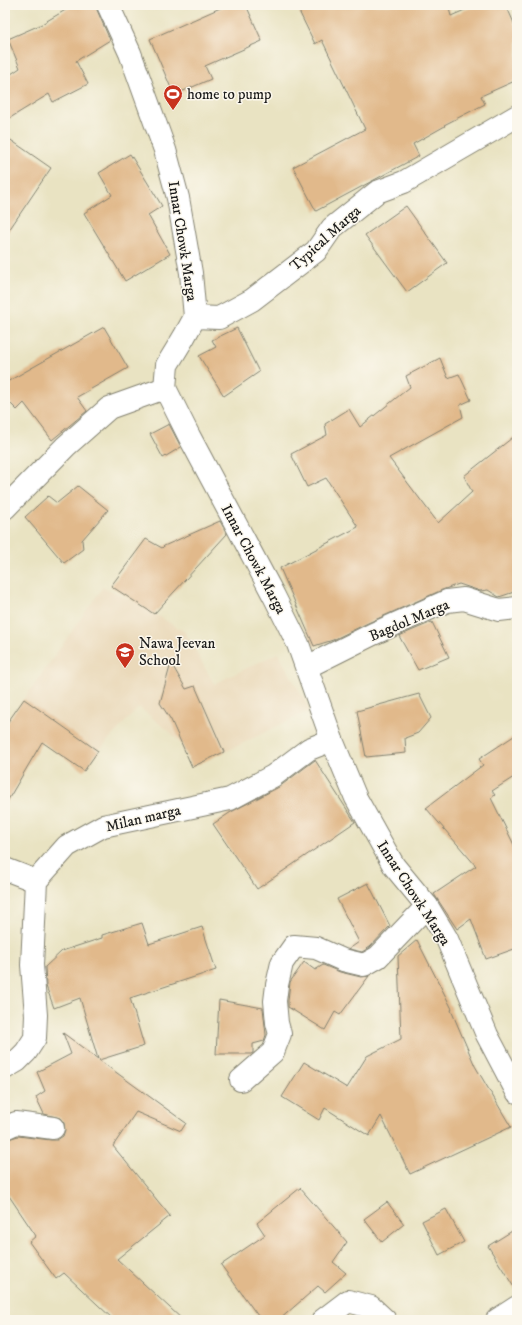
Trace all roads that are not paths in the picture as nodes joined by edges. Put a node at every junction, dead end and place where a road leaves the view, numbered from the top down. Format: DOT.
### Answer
graph roads {
  1 [pos="108,5"];
  2 [pos="516,119"];
  3 [pos="194,317"];
  4 [pos="165,388"];
  5 [pos="5,508"];
  6 [pos="517,608"];
  7 [pos="307,667"];
  8 [pos="332,740"];
  9 [pos="5,869"];
  10 [pos="36,881"];
  11 [pos="427,906"];
  12 [pos="5,1068"];
  13 [pos="241,1080"];
  14 [pos="517,1092"];
  15 [pos="5,1128"];
  16 [pos="53,1128"];
  17 [pos="517,1307"];
  18 [pos="323,1320"];
  19 [pos="385,1320"];
  20 [pos="497,1320"];
  1 -- 3 [label="street, Innar Chowk Marga"];
  2 -- 3 [label="street, Typical Marga"];
  3 -- 4 [label="street, Innar Chowk Marga"];
  4 -- 5 [label="street"];
  4 -- 7 [label="street, Innar Chowk Marga"];
  6 -- 7 [label="street, Bagdol Marga"];
  7 -- 8 [label="street, Innar Chowk Marga"];
  8 -- 10 [label="street, Milan marga"];
  8 -- 11 [label="street, Innar Chowk Marga"];
  9 -- 10 [label="street"];
  10 -- 12 [label="street"];
  11 -- 13 [label="street"];
  11 -- 14 [label="street, Innar Chowk Marga"];
  15 -- 16 [label="street"];
  17 -- 20 [label="street"];
  18 -- 19 [label="street"];
}
